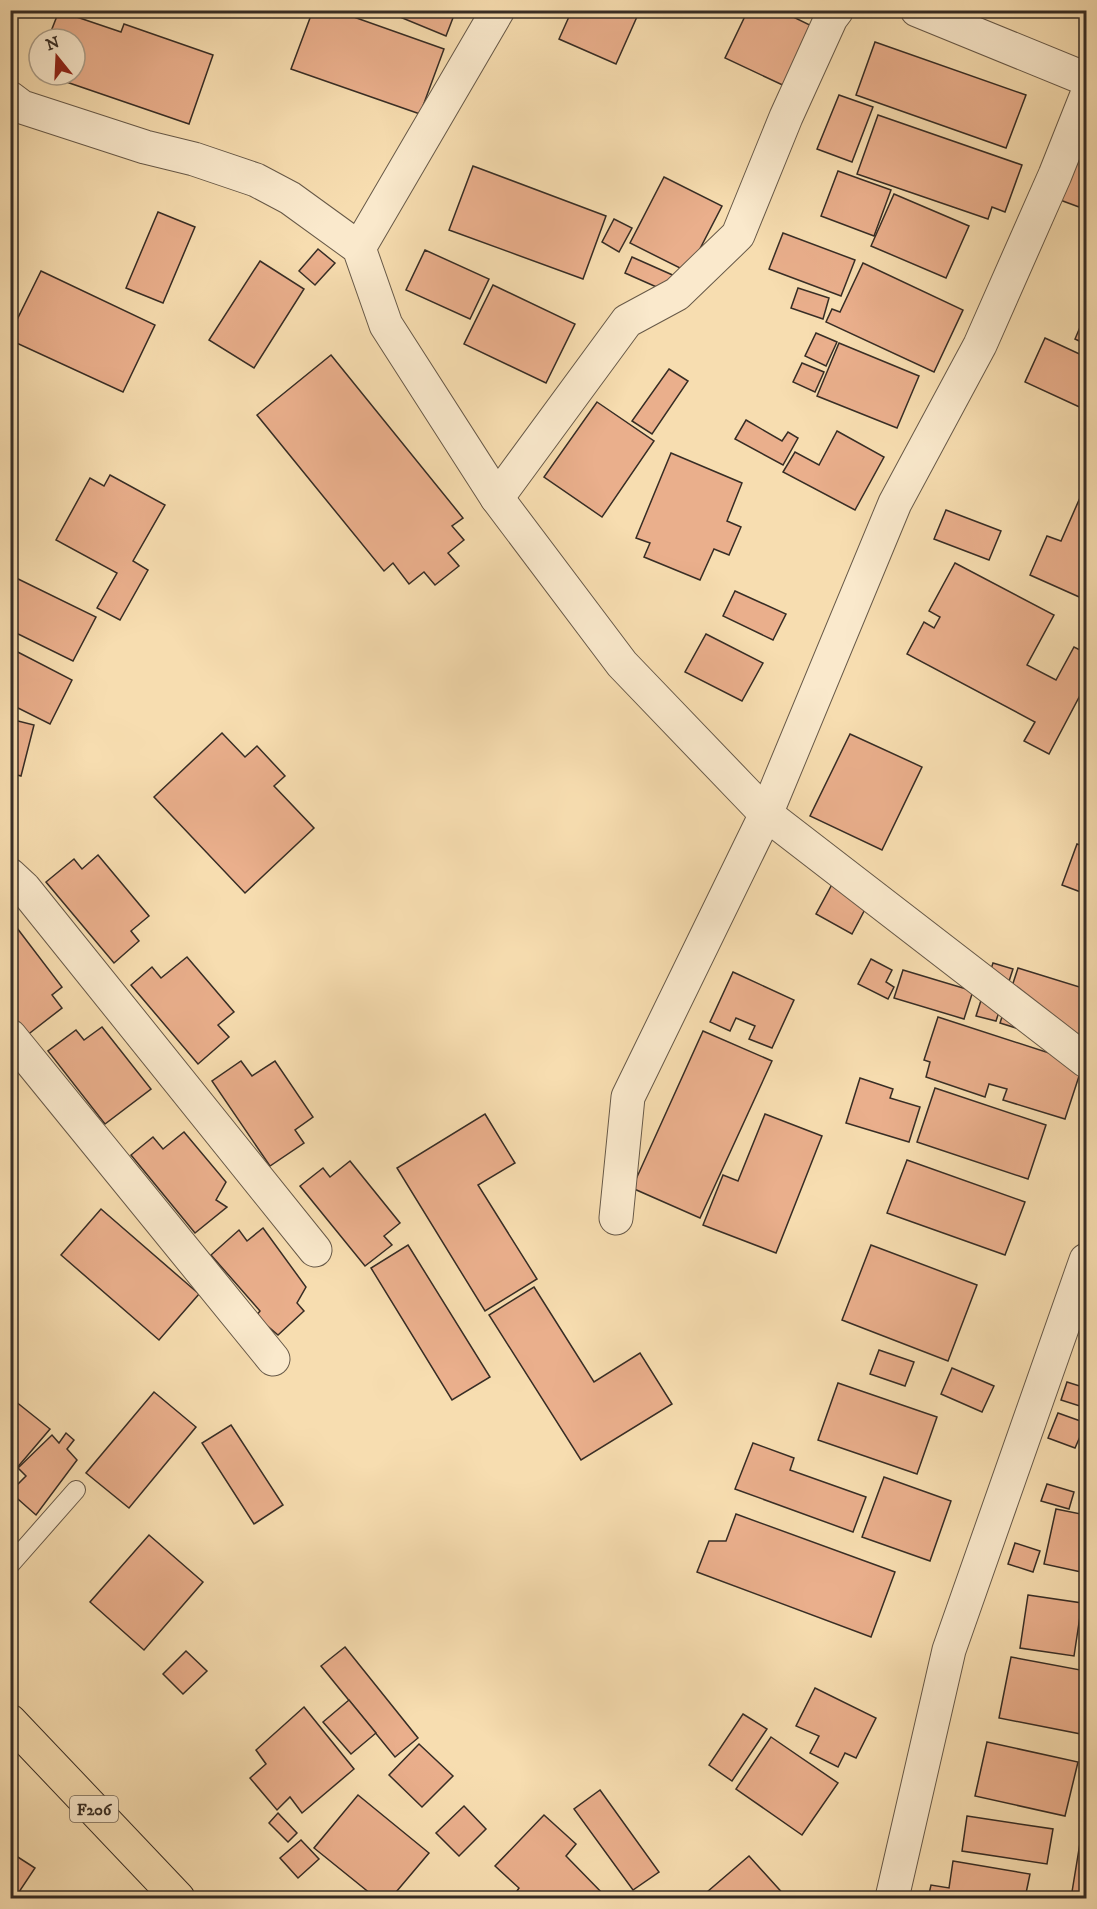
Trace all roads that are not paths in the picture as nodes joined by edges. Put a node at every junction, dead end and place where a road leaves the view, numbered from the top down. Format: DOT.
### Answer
graph roads {
  1 [pos="498,10"];
  2 [pos="837,10"];
  3 [pos="917,10"];
  4 [pos="1086,79"];
  5 [pos="1086,97"];
  6 [pos="10,98"];
  7 [pos="359,248"];
  8 [pos="497,498"];
  9 [pos="766,814"];
  10 [pos="10,875"];
  11 [pos="10,1036"];
  12 [pos="1086,1061"];
  13 [pos="616,1218"];
  14 [pos="315,1250"];
  15 [pos="1086,1260"];
  16 [pos="273,1359"];
  17 [pos="76,1490"];
  18 [pos="10,1565"];
  19 [pos="10,1721"];
  20 [pos="178,1899"];
  21 [pos="892,1899"];
  1 -- 7 [label="street"];
  2 -- 8 [label="street"];
  3 -- 4 [label="street"];
  5 -- 9 [label="street"];
  6 -- 7 [label="street"];
  7 -- 8 [label="street"];
  8 -- 9 [label="street"];
  9 -- 12 [label="street"];
  9 -- 13 [label="street"];
  10 -- 14 [label="street"];
  11 -- 16 [label="street"];
  15 -- 21 [label="street"];
  17 -- 18 [label="lane"];
  19 -- 20 [label="main road, F206"];
}
